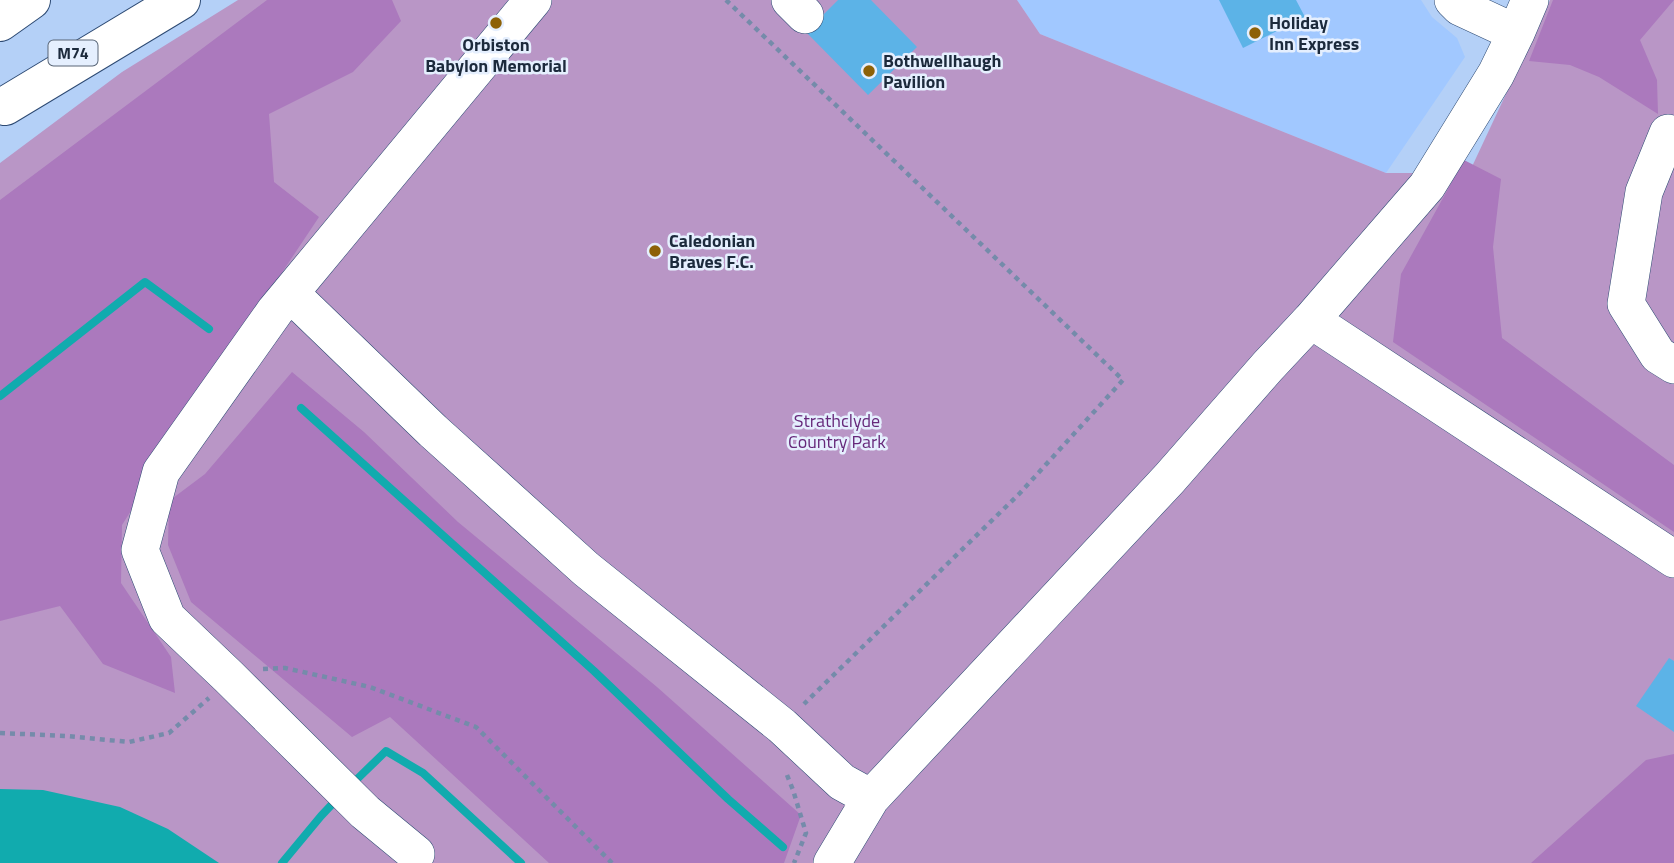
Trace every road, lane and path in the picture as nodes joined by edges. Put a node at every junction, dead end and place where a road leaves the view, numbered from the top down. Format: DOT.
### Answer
graph roads {
  1 [pos="9,0"];
  2 [pos="31,0"];
  3 [pos="142,0"];
  4 [pos="181,0"];
  5 [pos="533,0"];
  6 [pos="726,0"];
  7 [pos="1453,0"];
  8 [pos="0,8"];
  9 [pos="1523,16"];
  10 [pos="0,22"];
  11 [pos="3,108"];
  12 [pos="1672,131"];
  13 [pos="290,293"];
  14 [pos="1311,320"];
  15 [pos="1674,365"];
  16 [pos="1674,559"];
  17 [pos="229,677"];
  18 [pos="782,726"];
  19 [pos="0,733"];
  20 [pos="783,767"];
  21 [pos="871,797"];
  22 [pos="416,854"];
  23 [pos="612,863"];
  24 [pos="794,863"];
  25 [pos="832,863"];
  1 -- 8 [label="highway"];
  2 -- 10 [label="highway"];
  3 -- 11 [label="highway, M74"];
  4 -- 11 [label="highway"];
  5 -- 13 [label="street"];
  6 -- 18 [label="path"];
  7 -- 9 [label="street"];
  9 -- 14 [label="street"];
  12 -- 15 [label="street"];
  13 -- 17 [label="street"];
  13 -- 18 [label="street"];
  14 -- 16 [label="street"];
  14 -- 21 [label="street"];
  17 -- 19 [label="path"];
  17 -- 22 [label="street"];
  17 -- 23 [label="path"];
  18 -- 21 [label="street"];
  20 -- 24 [label="path"];
  21 -- 25 [label="street"];
}
